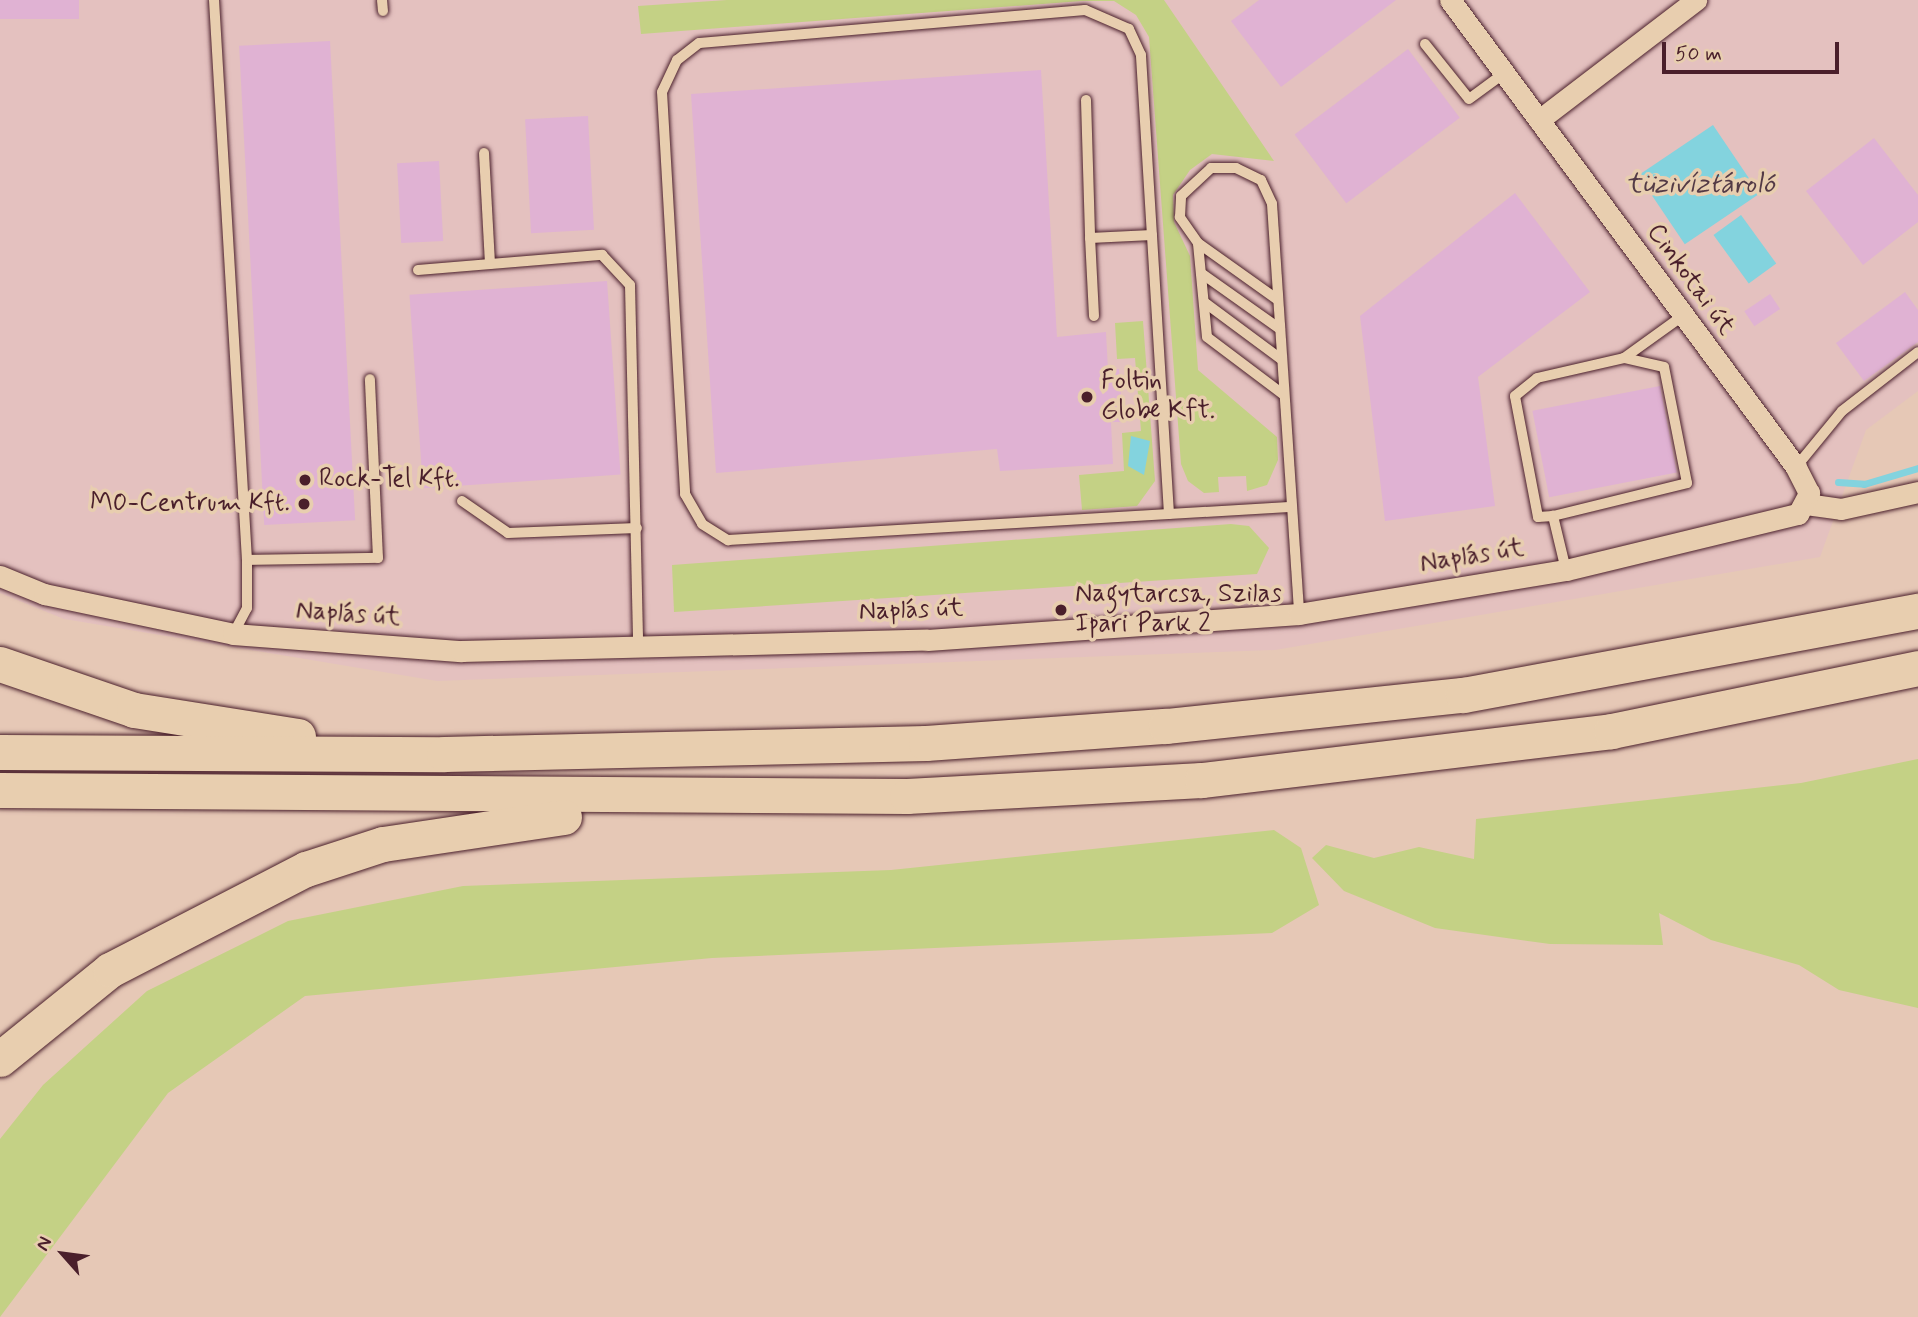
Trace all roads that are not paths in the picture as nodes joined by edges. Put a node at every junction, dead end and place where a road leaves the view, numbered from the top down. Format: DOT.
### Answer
graph roads {
  1 [pos="215,0"];
  2 [pos="1450,0"];
  3 [pos="1696,0"];
  4 [pos="1425,44"];
  5 [pos="1503,74"];
  6 [pos="1086,100"];
  7 [pos="1539,120"];
  8 [pos="484,153"];
  9 [pos="1152,235"];
  10 [pos="1090,238"];
  11 [pos="1198,243"];
  12 [pos="490,264"];
  13 [pos="418,270"];
  14 [pos="1201,273"];
  15 [pos="1278,300"];
  16 [pos="1204,302"];
  17 [pos="1094,316"];
  18 [pos="1681,317"];
  19 [pos="1280,329"];
  20 [pos="1918,352"];
  21 [pos="1624,358"];
  22 [pos="1282,360"];
  23 [pos="370,379"];
  24 [pos="1284,395"];
  25 [pos="1796,467"];
  26 [pos="1918,492"];
  27 [pos="1808,499"];
  28 [pos="461,501"];
  29 [pos="1289,507"];
  30 [pos="1169,514"];
  31 [pos="1553,516"];
  32 [pos="637,528"];
  33 [pos="247,560"];
  34 [pos="1566,570"];
  35 [pos="0,576"];
  36 [pos="1918,611"];
  37 [pos="1299,614"];
  38 [pos="233,634"];
  39 [pos="638,648"];
  40 [pos="0,664"];
  41 [pos="1918,668"];
  42 [pos="0,752"];
  43 [pos="393,752"];
  44 [pos="0,790"];
  45 [pos="647,798"];
  46 [pos="0,1059"];
  1 -- 33 [label="lane"];
  2 -- 5 [label="street, Cinkotai út"];
  3 -- 7 [label="street"];
  4 -- 5 [label="lane"];
  5 -- 7 [label="street, Cinkotai út"];
  6 -- 10 [label="lane"];
  7 -- 18 [label="street, Cinkotai út"];
  8 -- 12 [label="lane"];
  9 -- 10 [label="lane"];
  9 -- 30 [label="lane"];
  9 -- 30 [label="lane"];
  10 -- 17 [label="lane"];
  11 -- 14 [label="lane"];
  11 -- 15 [label="lane"];
  11 -- 15 [label="lane"];
  12 -- 13 [label="lane"];
  12 -- 32 [label="lane"];
  14 -- 16 [label="lane"];
  14 -- 19 [label="lane"];
  15 -- 19 [label="lane"];
  16 -- 22 [label="lane"];
  16 -- 24 [label="lane"];
  18 -- 21 [label="lane"];
  18 -- 25 [label="street, Cinkotai út"];
  19 -- 22 [label="lane"];
  20 -- 25 [label="lane"];
  21 -- 31 [label="lane"];
  21 -- 31 [label="lane"];
  22 -- 24 [label="lane"];
  23 -- 33 [label="lane"];
  24 -- 29 [label="lane"];
  25 -- 27 [label="street, Cinkotai út"];
  26 -- 27 [label="street"];
  27 -- 34 [label="street, Naplás út"];
  28 -- 32 [label="lane"];
  29 -- 30 [label="lane"];
  29 -- 37 [label="lane"];
  31 -- 34 [label="lane"];
  32 -- 39 [label="lane"];
  33 -- 38 [label="lane"];
  34 -- 37 [label="street, Naplás út"];
  35 -- 38 [label="street, Naplás út"];
  36 -- 43 [label="highway"];
  37 -- 39 [label="street, Naplás út"];
  38 -- 39 [label="street, Naplás út"];
  40 -- 43 [label="highway"];
  41 -- 45 [label="highway"];
  42 -- 43 [label="highway"];
  44 -- 45 [label="highway"];
  45 -- 46 [label="highway"];
}
